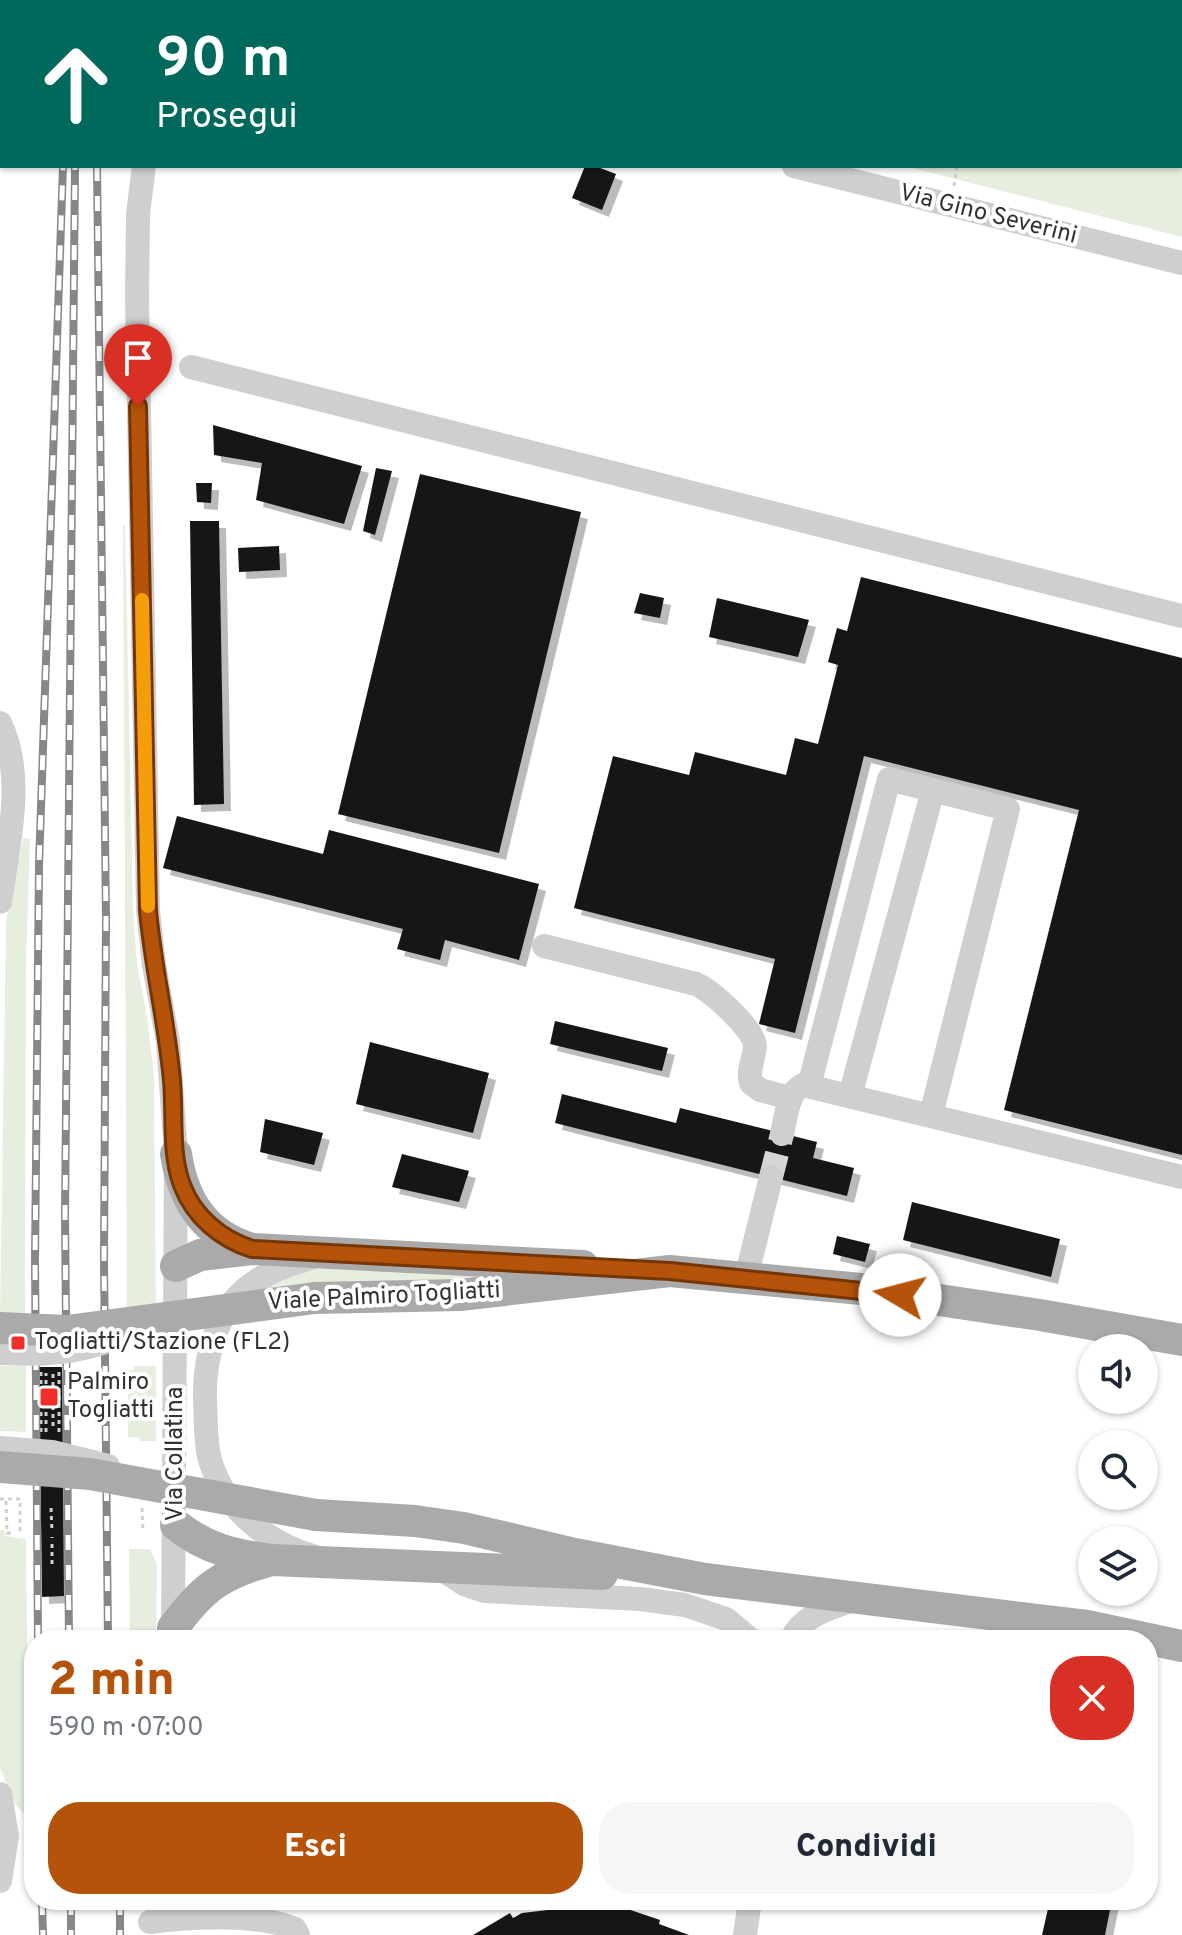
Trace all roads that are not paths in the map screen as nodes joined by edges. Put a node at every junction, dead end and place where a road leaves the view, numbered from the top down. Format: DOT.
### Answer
graph roads {
  1 [pos="144,168"];
  2 [pos="802,168"];
  3 [pos="1182,263"];
  4 [pos="191,367"];
  5 [pos="1182,616"];
  6 [pos="0,723"];
  7 [pos="933,790"];
  8 [pos="0,902"];
  9 [pos="544,946"];
  10 [pos="800,1092"];
  11 [pos="850,1096"];
  12 [pos="931,1115"];
  13 [pos="782,1134"];
  14 [pos="176,1154"];
  15 [pos="771,1177"];
  16 [pos="1182,1177"];
  17 [pos="252,1249"];
  18 [pos="334,1253"];
  19 [pos="176,1266"];
  20 [pos="670,1271"];
  21 [pos="746,1278"];
  22 [pos="157,1320"];
  23 [pos="0,1328"];
  24 [pos="1182,1340"];
  25 [pos="0,1353"];
  26 [pos="0,1448"];
  27 [pos="0,1467"];
  28 [pos="169,1488"];
  29 [pos="163,1527"];
  30 [pos="272,1560"];
  31 [pos="346,1563"];
  32 [pos="436,1566"];
  33 [pos="705,1579"];
  34 [pos="858,1598"];
  35 [pos="173,1630"];
  36 [pos="175,1630"];
  37 [pos="739,1630"];
  38 [pos="797,1630"];
  39 [pos="1106,1630"];
  40 [pos="1158,1641"];
  41 [pos="1182,1646"];
  42 [pos="0,1794"];
  43 [pos="0,1881"];
  44 [pos="749,1910"];
  45 [pos="150,1919"];
  46 [pos="298,1935"];
  47 [pos="745,1935"];
  1 -- 14 [label="street, Via Collatina"];
  2 -- 3 [label="street, Via Gino Severini"];
  4 -- 5 [label="street"];
  6 -- 8 [label="street"];
  7 -- 10 [label="street"];
  7 -- 11 [label="street"];
  7 -- 12 [label="street"];
  9 -- 10 [label="street"];
  10 -- 11 [label="street"];
  10 -- 13 [label="street"];
  11 -- 12 [label="street"];
  12 -- 16 [label="street"];
  14 -- 17 [label="main road"];
  14 -- 19 [label="street, Via Collatina"];
  15 -- 21 [label="street"];
  17 -- 18 [label="main road"];
  17 -- 19 [label="main road"];
  18 -- 20 [label="main road"];
  18 -- 31 [label="street"];
  19 -- 29 [label="street, Via Collatina"];
  20 -- 21 [label="main road, Viale Palmiro Togliatti"];
  20 -- 22 [label="main road, Viale Palmiro Togliatti, bridge"];
  21 -- 24 [label="main road, Viale Palmiro Togliatti"];
  22 -- 23 [label="main road, Viale Palmiro Togliatti, bridge"];
  22 -- 25 [label="street, Viale Palmiro Togliatti, bridge"];
  26 -- 28 [label="street, bridge"];
  27 -- 28 [label="main road, bridge"];
  28 -- 33 [label="main road, bridge"];
  29 -- 30 [label="main road"];
  29 -- 35 [label="street, Via Collatina"];
  30 -- 31 [label="main road"];
  30 -- 36 [label="main road"];
  31 -- 32 [label="main road"];
  32 -- 33 [label="main road"];
  32 -- 37 [label="street"];
  33 -- 34 [label="main road"];
  34 -- 38 [label="street"];
  34 -- 39 [label="main road"];
  40 -- 41 [label="main road"];
  42 -- 43 [label="street"];
  44 -- 47 [label="street"];
  45 -- 46 [label="street"];
}
